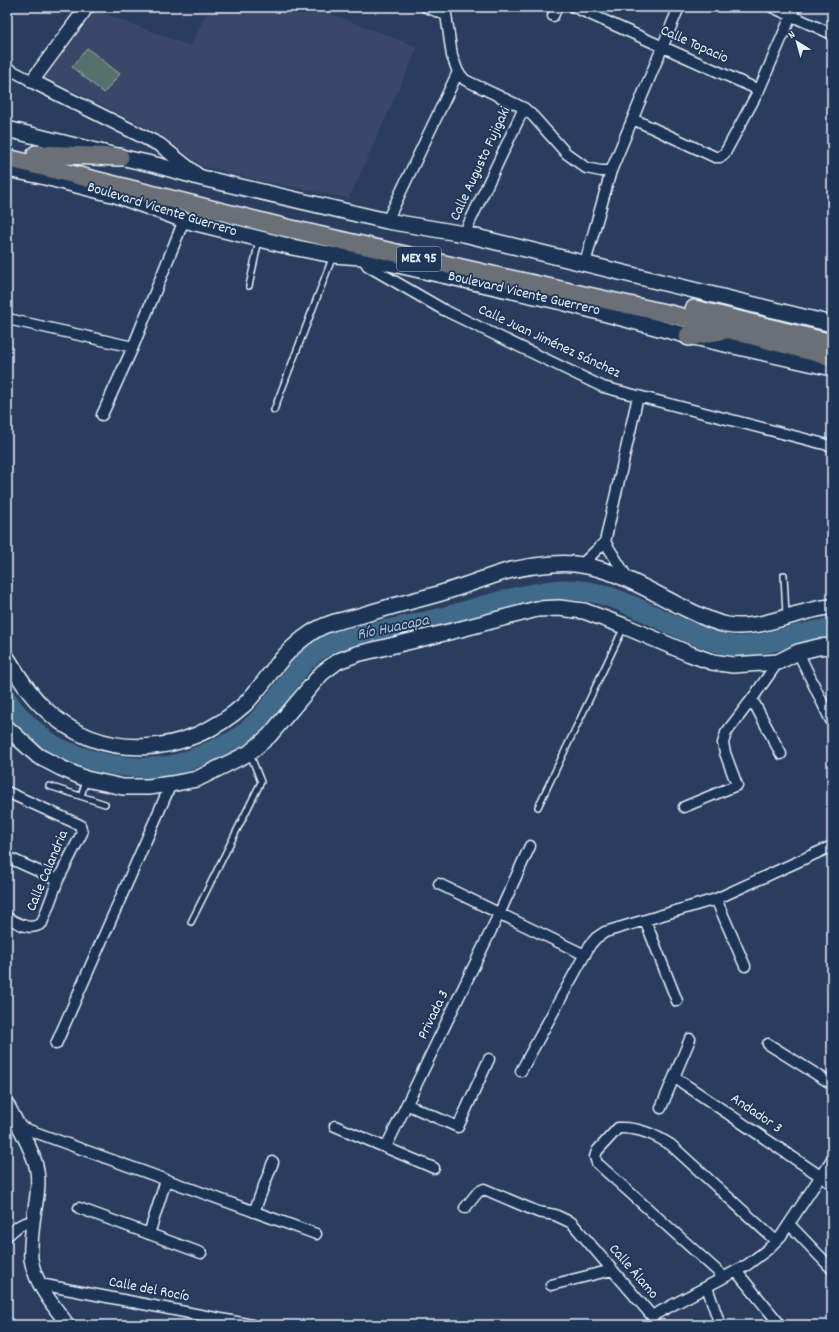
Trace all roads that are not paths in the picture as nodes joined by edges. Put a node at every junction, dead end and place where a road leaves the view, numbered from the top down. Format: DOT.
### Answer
graph roads {
  1 [pos="87,7"];
  2 [pos="426,7"];
  3 [pos="574,7"];
  4 [pos="679,7"];
  5 [pos="772,7"];
  6 [pos="446,11"];
  7 [pos="793,11"];
  8 [pos="832,34"];
  9 [pos="662,47"];
  10 [pos="7,68"];
  11 [pos="458,72"];
  12 [pos="32,81"];
  13 [pos="759,90"];
  14 [pos="524,108"];
  15 [pos="632,119"];
  16 [pos="7,129"];
  17 [pos="160,145"];
  18 [pos="7,147"];
  19 [pos="36,154"];
  20 [pos="120,157"];
  21 [pos="7,158"];
  22 [pos="156,165"];
  23 [pos="7,169"];
  24 [pos="611,171"];
  25 [pos="202,178"];
  26 [pos="116,195"];
  27 [pos="175,200"];
  28 [pos="184,220"];
  29 [pos="387,221"];
  30 [pos="464,234"];
  31 [pos="259,238"];
  32 [pos="333,255"];
  33 [pos="362,257"];
  34 [pos="585,263"];
  35 [pos="249,286"];
  36 [pos="8,319"];
  37 [pos="832,324"];
  38 [pos="726,329"];
  39 [pos="689,336"];
  40 [pos="832,343"];
  41 [pos="133,347"];
  42 [pos="832,357"];
  43 [pos="832,368"];
  44 [pos="638,396"];
  45 [pos="274,410"];
  46 [pos="102,415"];
  47 [pos="832,446"];
  48 [pos="605,542"];
  49 [pos="581,565"];
  50 [pos="784,574"];
  51 [pos="629,581"];
  52 [pos="832,607"];
  53 [pos="786,616"];
  54 [pos="624,626"];
  55 [pos="832,646"];
  56 [pos="798,652"];
  57 [pos="778,662"];
  58 [pos="8,663"];
  59 [pos="752,699"];
  60 [pos="832,723"];
  61 [pos="7,728"];
  62 [pos="249,753"];
  63 [pos="781,754"];
  64 [pos="86,779"];
  65 [pos="171,784"];
  66 [pos="49,786"];
  67 [pos="7,792"];
  68 [pos="81,796"];
  69 [pos="106,804"];
  70 [pos="538,807"];
  71 [pos="684,807"];
  72 [pos="530,846"];
  73 [pos="832,846"];
  74 [pos="7,857"];
  75 [pos="58,880"];
  76 [pos="439,884"];
  77 [pos="716,899"];
  78 [pos="500,912"];
  79 [pos="8,920"];
  80 [pos="645,920"];
  81 [pos="191,922"];
  82 [pos="585,955"];
  83 [pos="745,966"];
  84 [pos="677,1001"];
  85 [pos="690,1040"];
  86 [pos="56,1044"];
  87 [pos="768,1044"];
  88 [pos="489,1059"];
  89 [pos="521,1071"];
  90 [pos="674,1076"];
  91 [pos="832,1084"];
  92 [pos="7,1104"];
  93 [pos="408,1104"];
  94 [pos="661,1108"];
  95 [pos="18,1126"];
  96 [pos="335,1126"];
  97 [pos="386,1147"];
  98 [pos="832,1159"];
  99 [pos="273,1162"];
  100 [pos="434,1168"];
  101 [pos="821,1176"];
  102 [pos="166,1180"];
  103 [pos="832,1184"];
  104 [pos="79,1208"];
  105 [pos="465,1208"];
  106 [pos="254,1212"];
  107 [pos="33,1222"];
  108 [pos="789,1224"];
  109 [pos="149,1234"];
  110 [pos="316,1234"];
  111 [pos="7,1236"];
  112 [pos="776,1241"];
  113 [pos="201,1253"];
  114 [pos="832,1269"];
  115 [pos="612,1270"];
  116 [pos="736,1271"];
  117 [pos="724,1277"];
  118 [pos="40,1284"];
  119 [pos="551,1285"];
  120 [pos="707,1287"];
  121 [pos="652,1321"];
  122 [pos="778,1322"];
  123 [pos="68,1325"];
  124 [pos="252,1325"];
  125 [pos="720,1325"];
  1 -- 12 [label="street"];
  2 -- 6 [label="street"];
  3 -- 9 [label="street, Calle Topacio"];
  4 -- 9 [label="street"];
  5 -- 7 [label="street"];
  6 -- 11 [label="street"];
  7 -- 8 [label="street"];
  7 -- 13 [label="street"];
  9 -- 13 [label="street, Calle Topacio"];
  9 -- 15 [label="street"];
  10 -- 12 [label="street"];
  11 -- 14 [label="street"];
  11 -- 29 [label="street"];
  12 -- 17 [label="street"];
  13 -- 15 [label="street"];
  14 -- 24 [label="street"];
  14 -- 30 [label="street, Calle Augusto Fujigaki"];
  15 -- 24 [label="street"];
  16 -- 20 [label="main road"];
  17 -- 22 [label="street"];
  17 -- 25 [label="street"];
  18 -- 19 [label="highway, Boulevard Vicente Guerrero / MEX 95"];
  19 -- 20 [label="highway"];
  19 -- 40 [label="highway, Boulevard Vicente Guerrero / MEX 95"];
  20 -- 22 [label="main road"];
  21 -- 27 [label="highway, Boulevard Vicente Guerrero / MEX 95"];
  22 -- 25 [label="main road"];
  23 -- 26 [label="main road, Boulevard Vicente Guerrero"];
  24 -- 34 [label="street"];
  25 -- 29 [label="main road"];
  26 -- 27 [label="highway"];
  26 -- 28 [label="main road, Boulevard Vicente Guerrero"];
  27 -- 38 [label="highway, Boulevard Vicente Guerrero / MEX 95"];
  28 -- 31 [label="main road, Boulevard Vicente Guerrero"];
  28 -- 41 [label="street"];
  29 -- 30 [label="main road"];
  30 -- 34 [label="main road"];
  31 -- 32 [label="main road, Boulevard Vicente Guerrero"];
  31 -- 35 [label="lane"];
  32 -- 33 [label="main road, Boulevard Vicente Guerrero"];
  32 -- 45 [label="lane"];
  33 -- 39 [label="main road, Boulevard Vicente Guerrero"];
  33 -- 44 [label="street, Calle Juan Jiménez Sánchez"];
  34 -- 37 [label="main road"];
  36 -- 41 [label="street"];
  38 -- 39 [label="highway"];
  38 -- 42 [label="highway, Boulevard Vicente Guerrero / MEX 95"];
  39 -- 43 [label="main road, Boulevard Vicente Guerrero"];
  41 -- 46 [label="street"];
  44 -- 47 [label="street, Calle Juan Jiménez Sánchez"];
  44 -- 48 [label="street"];
  48 -- 49 [label="street"];
  48 -- 51 [label="street"];
  49 -- 51 [label="main road"];
  49 -- 58 [label="main road"];
  50 -- 53 [label="lane"];
  51 -- 53 [label="main road"];
  52 -- 53 [label="main road"];
  54 -- 57 [label="main road"];
  54 -- 62 [label="main road"];
  54 -- 70 [label="lane"];
  55 -- 56 [label="main road"];
  56 -- 57 [label="main road"];
  56 -- 60 [label="street"];
  57 -- 59 [label="street"];
  59 -- 63 [label="street"];
  59 -- 71 [label="street"];
  61 -- 64 [label="main road"];
  62 -- 65 [label="main road"];
  62 -- 81 [label="lane"];
  64 -- 65 [label="main road"];
  64 -- 68 [label="lane"];
  65 -- 86 [label="street"];
  66 -- 68 [label="lane"];
  67 -- 75 [label="street, Calle Calandria"];
  68 -- 69 [label="lane"];
  72 -- 78 [label="street, Privada 3"];
  73 -- 77 [label="street"];
  74 -- 75 [label="street"];
  75 -- 79 [label="street, Calle Calandria"];
  76 -- 78 [label="street"];
  77 -- 80 [label="street"];
  77 -- 83 [label="street"];
  78 -- 82 [label="street"];
  78 -- 93 [label="street, Privada 3"];
  80 -- 82 [label="street"];
  80 -- 84 [label="street"];
  82 -- 89 [label="street"];
  85 -- 90 [label="street"];
  87 -- 91 [label="street"];
  88 -- 93 [label="street"];
  90 -- 94 [label="street"];
  90 -- 101 [label="street, Andador 3"];
  92 -- 95 [label="street"];
  93 -- 97 [label="street, Privada 3"];
  95 -- 102 [label="street"];
  95 -- 107 [label="street"];
  96 -- 97 [label="street"];
  97 -- 100 [label="street"];
  98 -- 101 [label="street, Calle Álamo"];
  99 -- 106 [label="street"];
  101 -- 103 [label="street, Andador 3"];
  101 -- 108 [label="street, Calle Álamo"];
  102 -- 106 [label="street"];
  102 -- 109 [label="street"];
  104 -- 109 [label="street"];
  105 -- 115 [label="street, Calle Álamo"];
  106 -- 110 [label="street"];
  107 -- 111 [label="street"];
  107 -- 118 [label="street"];
  108 -- 112 [label="street, Calle Álamo"];
  108 -- 114 [label="street"];
  109 -- 113 [label="street"];
  112 -- 116 [label="street, Calle Álamo"];
  112 -- 117 [label="street"];
  115 -- 119 [label="street"];
  115 -- 121 [label="street, Calle Álamo"];
  116 -- 117 [label="street, Calle Álamo"];
  116 -- 122 [label="street"];
  117 -- 120 [label="street, Calle Álamo"];
  118 -- 123 [label="street"];
  118 -- 124 [label="street, Calle del Rocío"];
  120 -- 121 [label="street, Calle Álamo"];
  120 -- 125 [label="street"];
}
